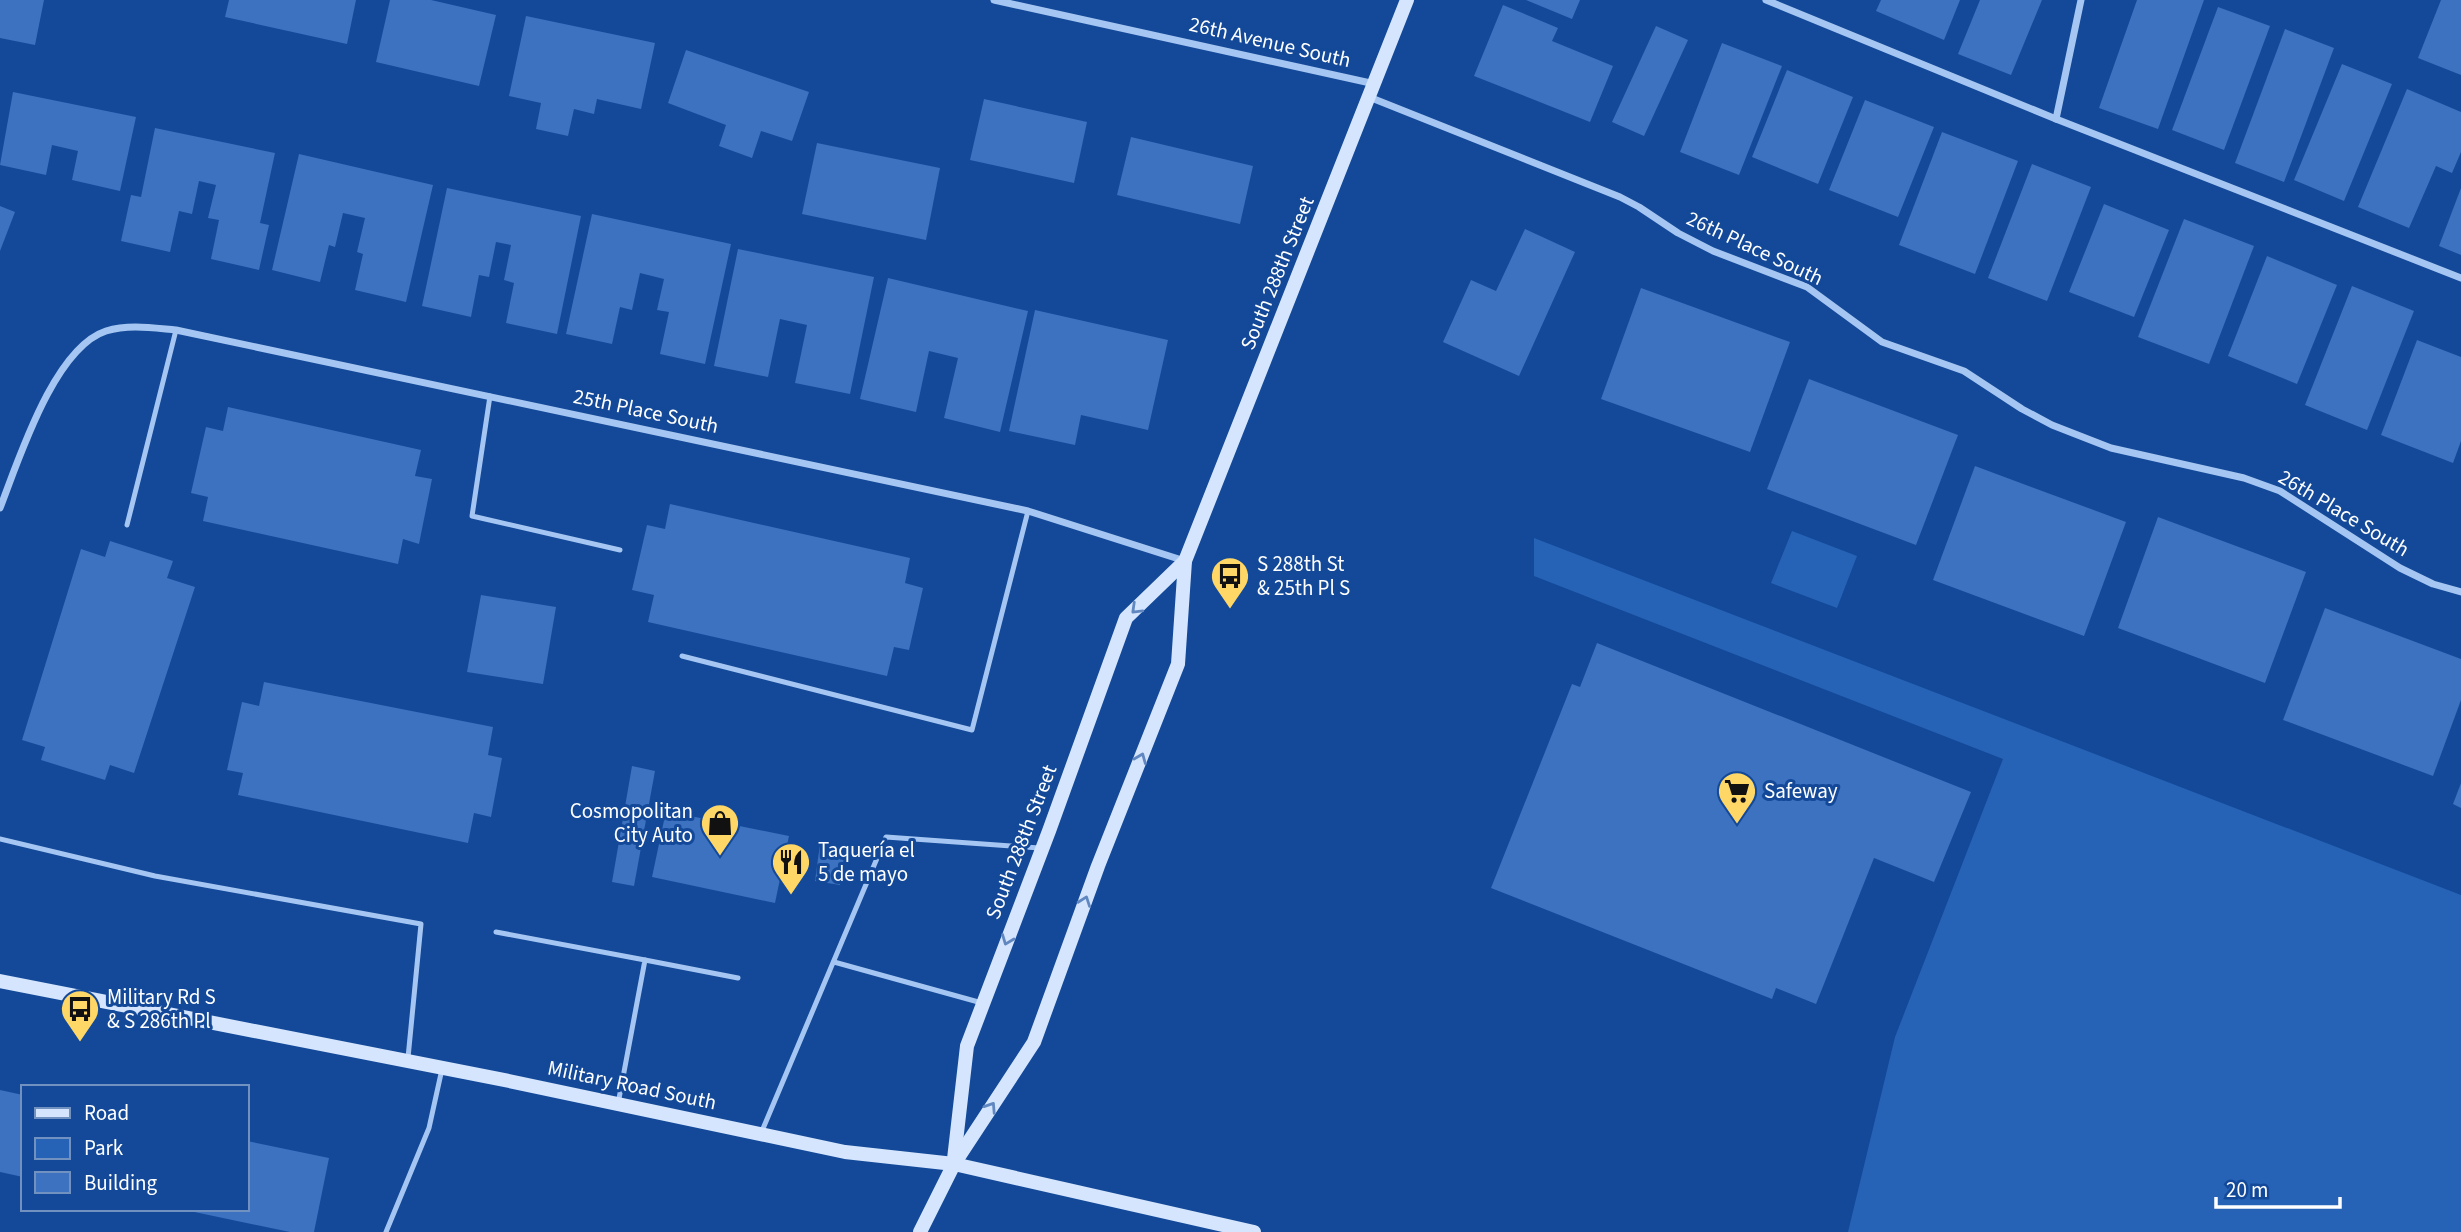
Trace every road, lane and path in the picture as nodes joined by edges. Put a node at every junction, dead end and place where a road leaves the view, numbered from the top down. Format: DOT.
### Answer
graph roads {
  1 [pos="994,0"];
  2 [pos="1407,0"];
  3 [pos="1766,0"];
  4 [pos="2081,0"];
  5 [pos="1372,91"];
  6 [pos="2056,119"];
  7 [pos="2461,278"];
  8 [pos="176,330"];
  9 [pos="490,396"];
  10 [pos="0,508"];
  11 [pos="1028,511"];
  12 [pos="127,525"];
  13 [pos="620,550"];
  14 [pos="1185,561"];
  15 [pos="2461,592"];
  16 [pos="682,656"];
  17 [pos="0,839"];
  18 [pos="1042,849"];
  19 [pos="496,932"];
  20 [pos="645,960"];
  21 [pos="834,962"];
  22 [pos="738,978"];
  23 [pos="0,981"];
  24 [pos="983,1003"];
  25 [pos="407,1063"];
  26 [pos="442,1069"];
  27 [pos="618,1104"];
  28 [pos="761,1133"];
  29 [pos="954,1164"];
  30 [pos="386,1232"];
  31 [pos="920,1232"];
  32 [pos="1254,1232"];
  1 -- 5 [label="street, 26th Avenue South"];
  2 -- 5 [label="main road, South 288th Street"];
  3 -- 6 [label="street"];
  4 -- 6 [label="street"];
  5 -- 14 [label="main road, South 288th Street"];
  5 -- 15 [label="street, 26th Place South"];
  6 -- 7 [label="street"];
  8 -- 9 [label="street, 25th Place South"];
  8 -- 10 [label="street, 25th Place South"];
  8 -- 12 [label="lane"];
  9 -- 11 [label="street, 25th Place South"];
  9 -- 13 [label="lane"];
  11 -- 14 [label="street, 25th Place South"];
  11 -- 16 [label="lane"];
  14 -- 18 [label="main road, South 288th Street, one-way"];
  29 -- 14 [label="main road, South 288th Street, one-way"];
  17 -- 25 [label="lane"];
  18 -- 21 [label="lane"];
  18 -- 24 [label="main road, South 288th Street, one-way"];
  19 -- 20 [label="lane"];
  20 -- 22 [label="lane"];
  20 -- 27 [label="lane"];
  21 -- 24 [label="lane"];
  21 -- 28 [label="lane"];
  23 -- 25 [label="main road, Military Road South"];
  24 -- 29 [label="main road, South 288th Street"];
  25 -- 26 [label="main road, Military Road South"];
  26 -- 27 [label="main road, Military Road South"];
  26 -- 30 [label="lane"];
  27 -- 28 [label="main road, Military Road South"];
  28 -- 29 [label="main road, Military Road South"];
  29 -- 31 [label="main road, South 288th Street"];
  29 -- 32 [label="main road, Military Road South"];
}
